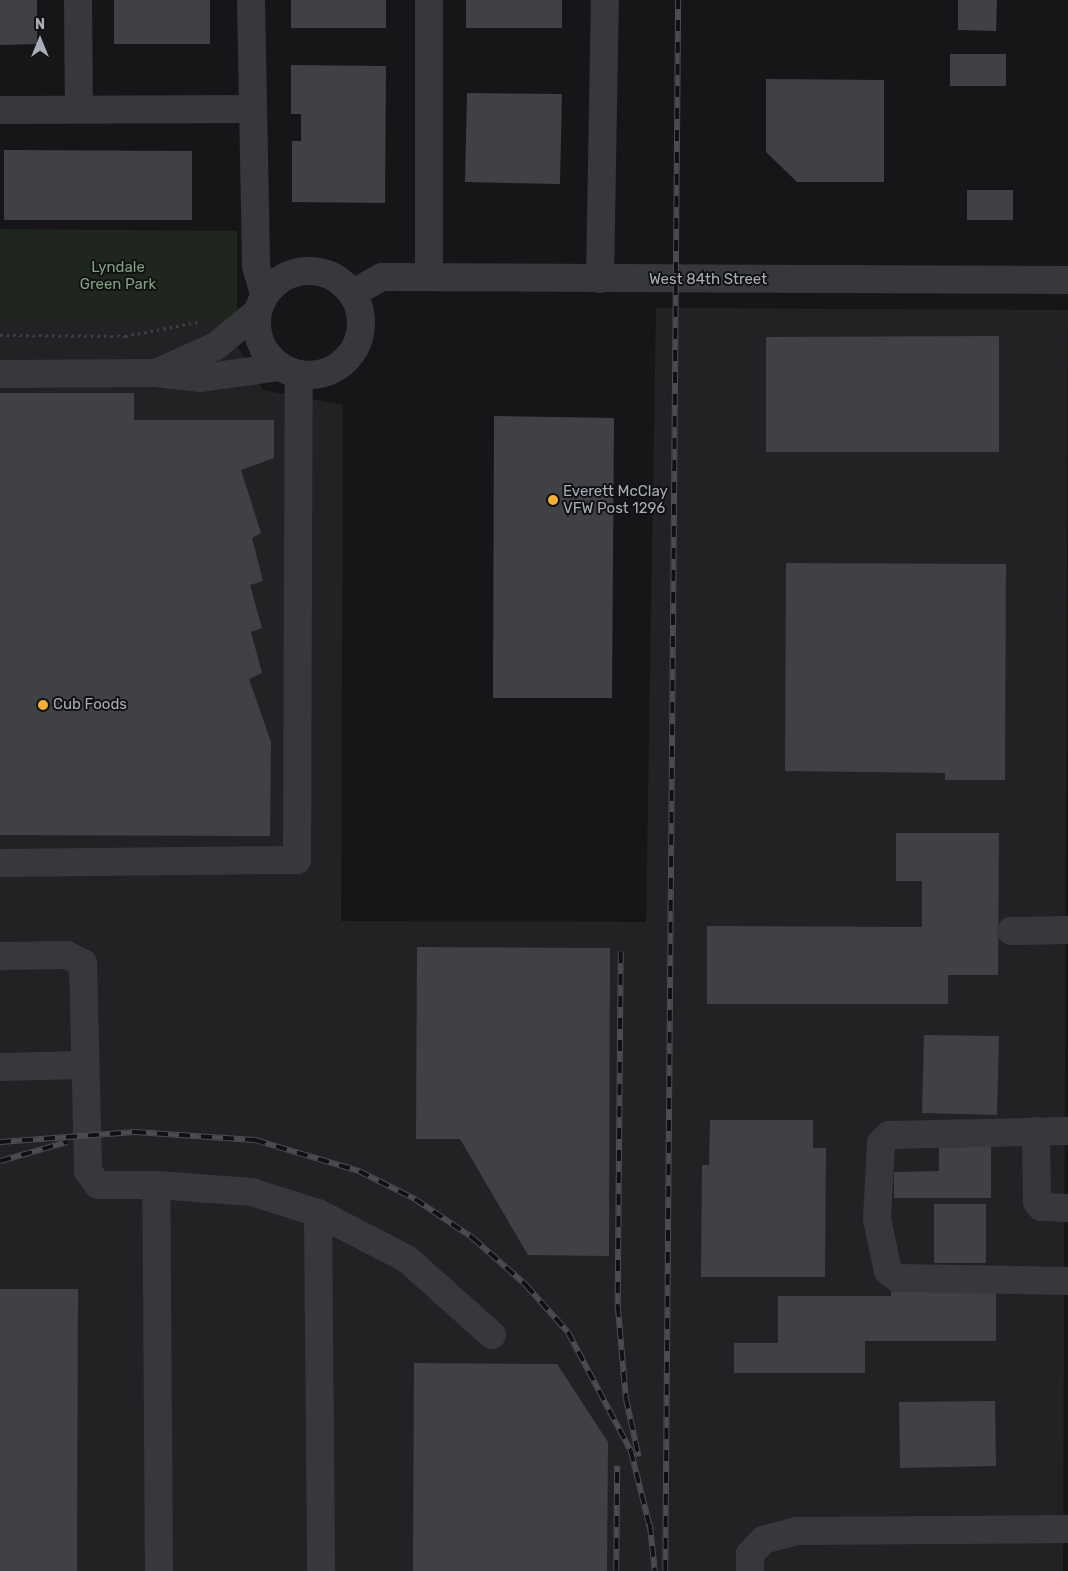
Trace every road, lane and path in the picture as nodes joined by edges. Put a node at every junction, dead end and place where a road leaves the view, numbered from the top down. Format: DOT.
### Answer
graph roads {
  1 [pos="78,0"];
  2 [pos="251,0"];
  3 [pos="429,0"];
  4 [pos="605,0"];
  5 [pos="79,109"];
  6 [pos="252,109"];
  7 [pos="0,110"];
  8 [pos="429,277"];
  9 [pos="600,279"];
  10 [pos="1068,280"];
  11 [pos="353,293"];
  12 [pos="260,303"];
  13 [pos="203,323"];
  14 [pos="0,335"];
  15 [pos="289,371"];
  16 [pos="155,373"];
  17 [pos="0,374"];
  18 [pos="0,863"];
  19 [pos="1068,930"];
  20 [pos="1011,931"];
  21 [pos="0,956"];
  22 [pos="83,1065"];
  23 [pos="0,1067"];
  24 [pos="1036,1131"];
  25 [pos="1068,1131"];
  26 [pos="156,1185"];
  27 [pos="1068,1208"];
  28 [pos="318,1213"];
  29 [pos="1068,1281"];
  30 [pos="492,1335"];
  31 [pos="1068,1529"];
  32 [pos="159,1571"];
  33 [pos="320,1571"];
  34 [pos="750,1571"];
  1 -- 5 [label="street"];
  2 -- 6 [label="street"];
  3 -- 8 [label="street"];
  4 -- 9 [label="street"];
  5 -- 6 [label="street"];
  5 -- 7 [label="street"];
  6 -- 12 [label="street"];
  8 -- 9 [label="street, West 84th Street"];
  8 -- 11 [label="street, West 84th Street"];
  9 -- 10 [label="street, West 84th Street"];
  11 -- 12 [label="street"];
  11 -- 15 [label="street"];
  12 -- 15 [label="street"];
  12 -- 16 [label="street"];
  13 -- 14 [label="path"];
  15 -- 16 [label="street"];
  15 -- 18 [label="street"];
  16 -- 17 [label="street"];
  19 -- 20 [label="street"];
  21 -- 22 [label="street"];
  22 -- 23 [label="street"];
  22 -- 26 [label="street"];
  24 -- 25 [label="street"];
  24 -- 27 [label="street"];
  24 -- 29 [label="street"];
  26 -- 28 [label="street"];
  26 -- 32 [label="street"];
  28 -- 30 [label="street"];
  28 -- 33 [label="street"];
  31 -- 34 [label="street"];
}
